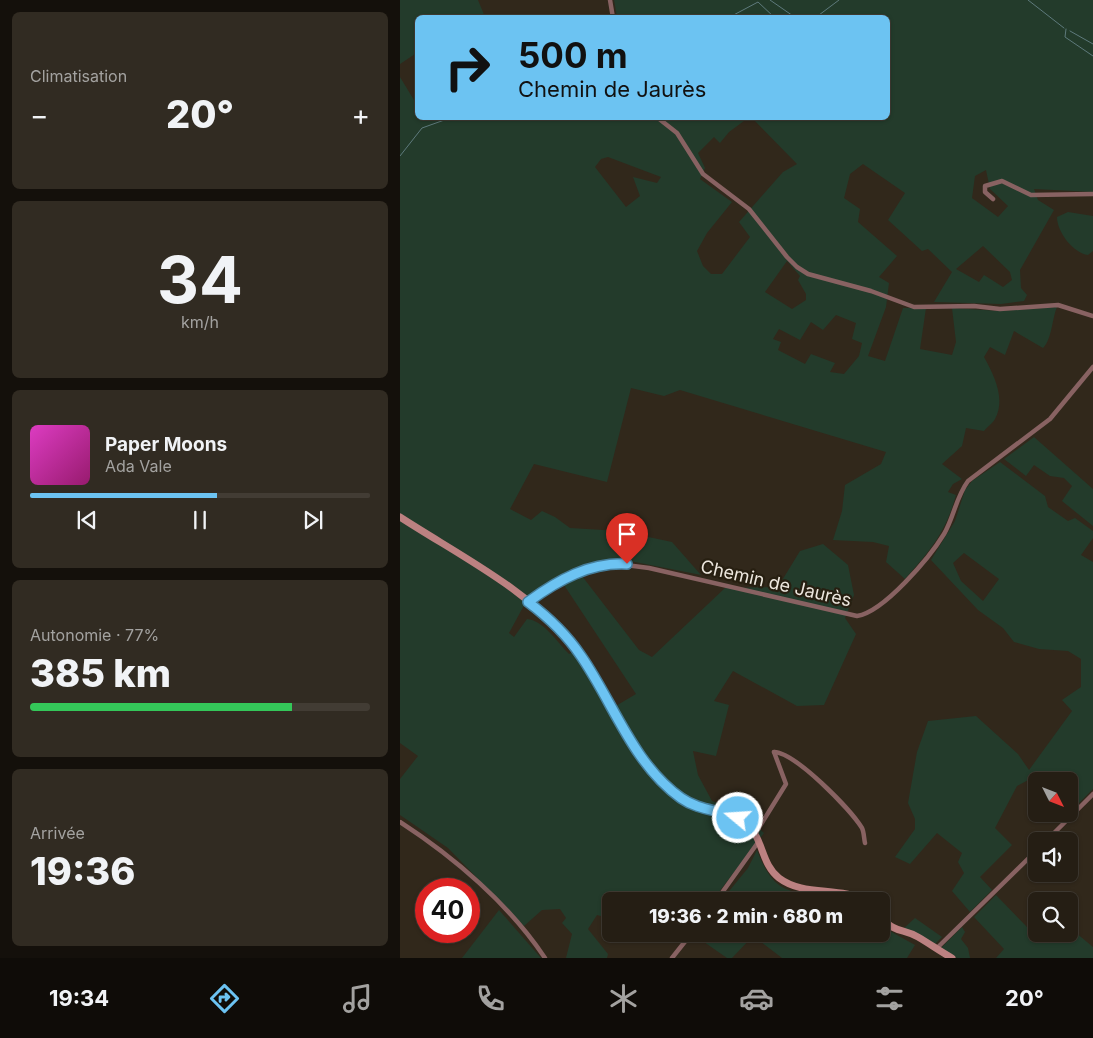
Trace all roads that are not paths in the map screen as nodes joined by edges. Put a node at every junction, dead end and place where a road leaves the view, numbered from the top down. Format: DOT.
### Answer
graph roads {
  1 [pos="610,0"];
  2 [pos="612,15"];
  3 [pos="661,120"];
  4 [pos="1093,194"];
  5 [pos="993,199"];
  6 [pos="1093,316"];
  7 [pos="1093,367"];
  8 [pos="400,517"];
  9 [pos="528,602"];
  10 [pos="1093,794"];
  11 [pos="400,822"];
  12 [pos="1055,832"];
  13 [pos="757,837"];
  14 [pos="865,843"];
  15 [pos="1028,859"];
  16 [pos="722,892"];
  17 [pos="828,892"];
  18 [pos="890,926"];
  19 [pos="685,942"];
  20 [pos="936,949"];
  21 [pos="545,958"];
  22 [pos="672,958"];
  23 [pos="952,958"];
  1 -- 2 [label="street"];
  3 -- 6 [label="street"];
  4 -- 5 [label="street"];
  7 -- 9 [label="street, Chemin de Jaurès"];
  8 -- 9 [label="street"];
  9 -- 13 [label="street"];
  10 -- 12 [label="street"];
  11 -- 21 [label="street"];
  13 -- 14 [label="street"];
  13 -- 16 [label="street"];
  13 -- 17 [label="street"];
  15 -- 20 [label="street"];
  18 -- 20 [label="street"];
  19 -- 22 [label="street"];
  20 -- 23 [label="street"];
}
